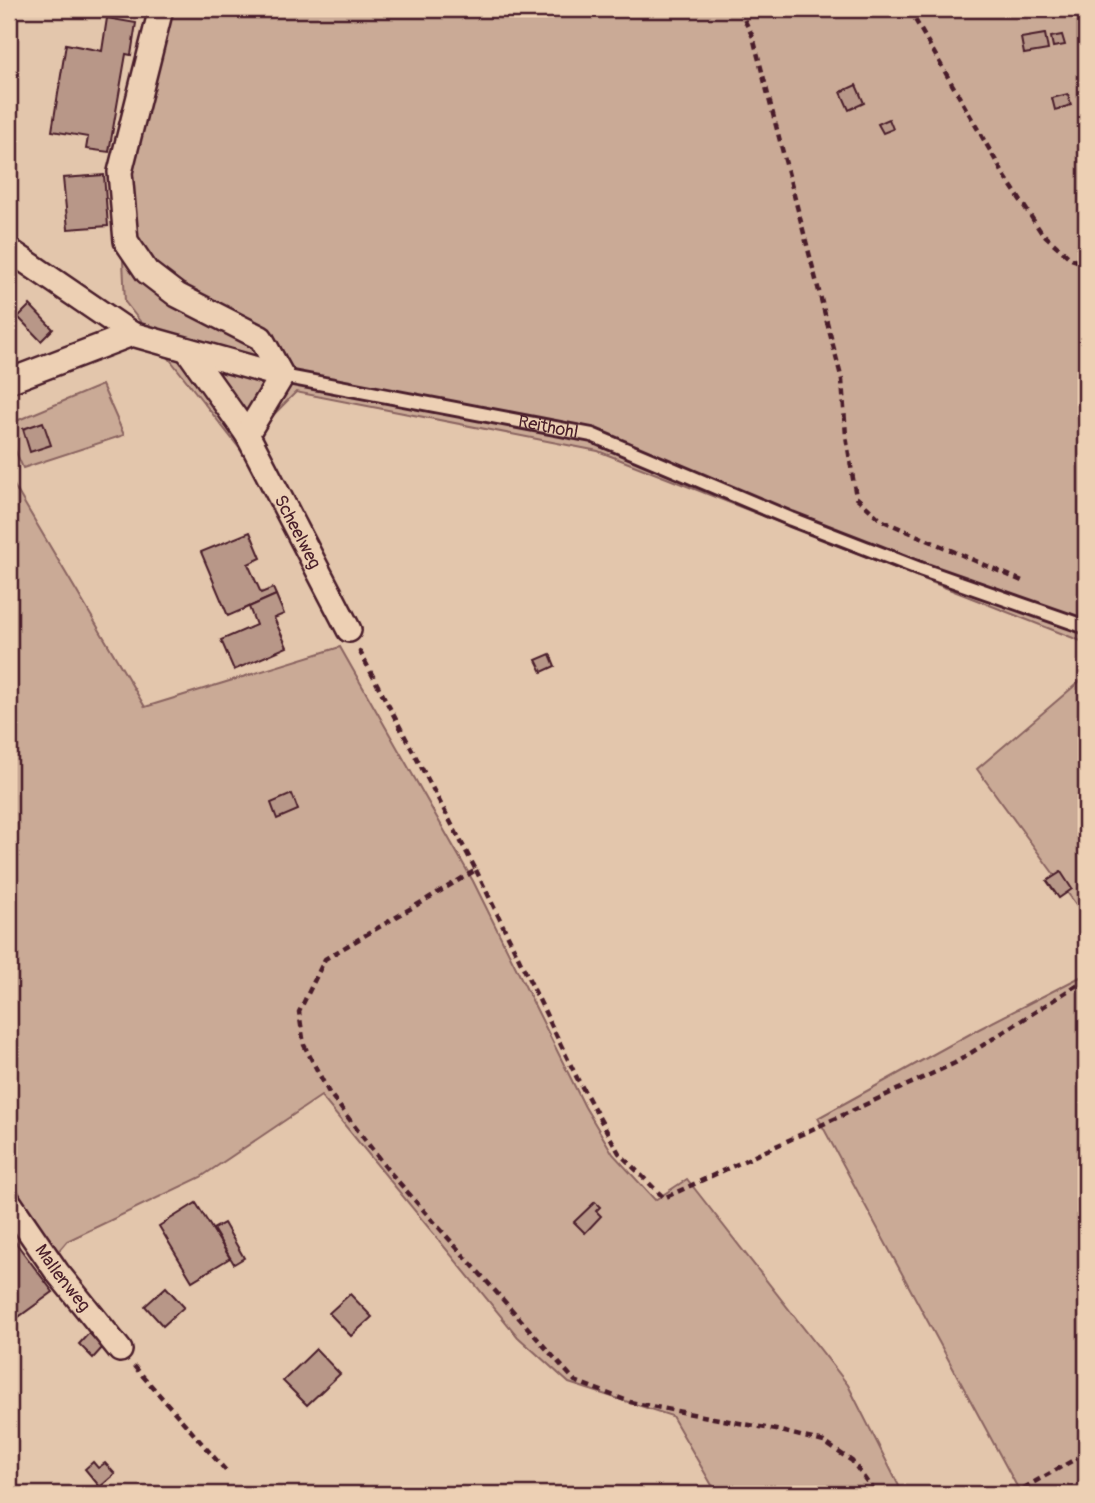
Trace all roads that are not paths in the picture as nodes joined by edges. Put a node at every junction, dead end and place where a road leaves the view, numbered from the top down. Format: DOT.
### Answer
graph roads {
  1 [pos="161,9"];
  2 [pos="9,250"];
  3 [pos="132,334"];
  4 [pos="188,351"];
  5 [pos="282,376"];
  6 [pos="9,381"];
  7 [pos="247,434"];
  8 [pos="1086,627"];
  9 [pos="349,630"];
  10 [pos="9,1202"];
  11 [pos="120,1350"];
  1 -- 5 [label="street"];
  2 -- 3 [label="street, Reithohl"];
  3 -- 4 [label="street, Reithohl"];
  3 -- 6 [label="street"];
  4 -- 5 [label="street, Reithohl"];
  4 -- 7 [label="street, Scheelweg"];
  5 -- 7 [label="street"];
  5 -- 8 [label="lane, Reithohl"];
  7 -- 9 [label="street, Scheelweg"];
  10 -- 11 [label="street, Mallenweg"];
}
